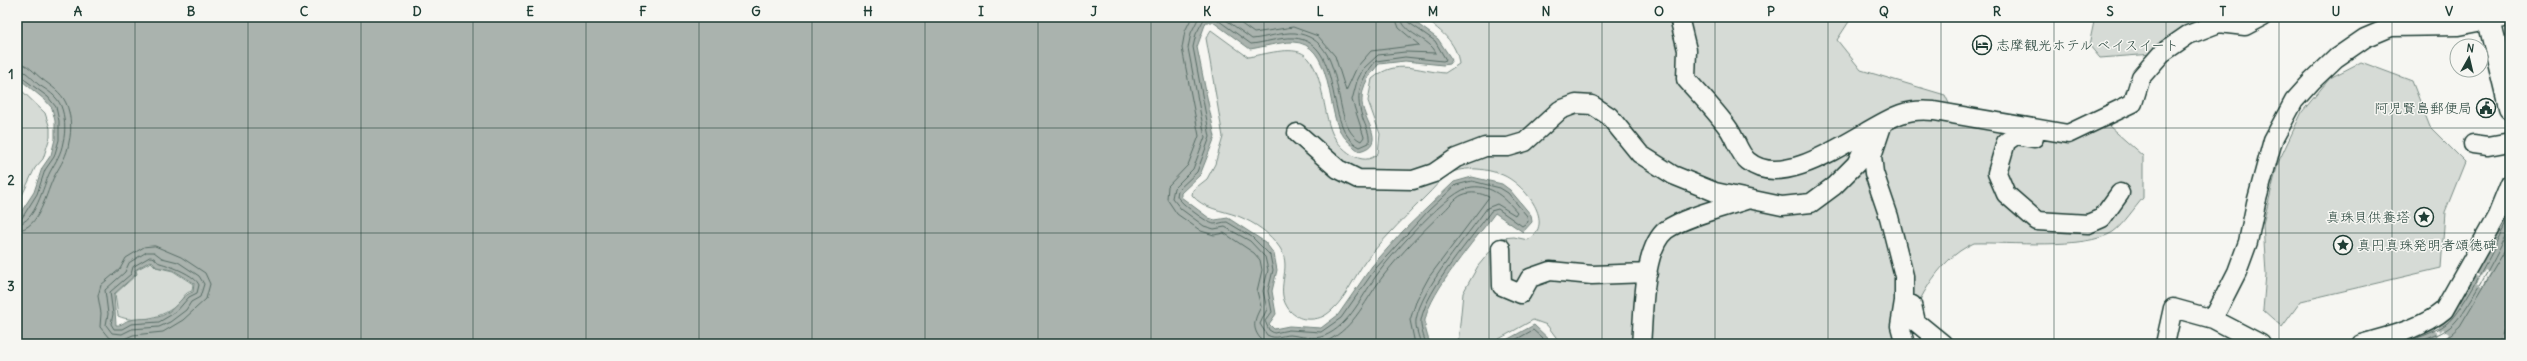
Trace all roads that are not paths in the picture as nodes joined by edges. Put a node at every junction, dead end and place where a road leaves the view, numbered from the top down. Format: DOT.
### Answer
graph roads {
  1 [pos="1679,17"];
  2 [pos="2262,17"];
  3 [pos="2494,19"];
  4 [pos="2510,107"];
  5 [pos="1883,123"];
  6 [pos="2036,128"];
  7 [pos="1297,133"];
  8 [pos="1865,133"];
  9 [pos="2510,142"];
  10 [pos="2473,144"];
  11 [pos="2510,184"];
  12 [pos="2120,193"];
  13 [pos="1746,200"];
  14 [pos="1501,248"];
  15 [pos="1648,273"];
  16 [pos="1904,301"];
  17 [pos="2213,319"];
  18 [pos="1641,344"];
  19 [pos="1905,344"];
  20 [pos="1943,344"];
  21 [pos="2165,344"];
  22 [pos="2261,344"];
  23 [pos="2361,344"];
  1 -- 8 [label="street"];
  2 -- 6 [label="street"];
  3 -- 4 [label="highway"];
  3 -- 17 [label="street"];
  5 -- 6 [label="street"];
  5 -- 8 [label="street"];
  5 -- 16 [label="street"];
  6 -- 12 [label="street"];
  7 -- 13 [label="street"];
  8 -- 13 [label="street"];
  9 -- 10 [label="street"];
  11 -- 23 [label="street"];
  13 -- 15 [label="street"];
  14 -- 15 [label="street"];
  15 -- 18 [label="street"];
  16 -- 19 [label="street"];
  16 -- 20 [label="street"];
  17 -- 21 [label="street"];
  17 -- 22 [label="street"];
}
